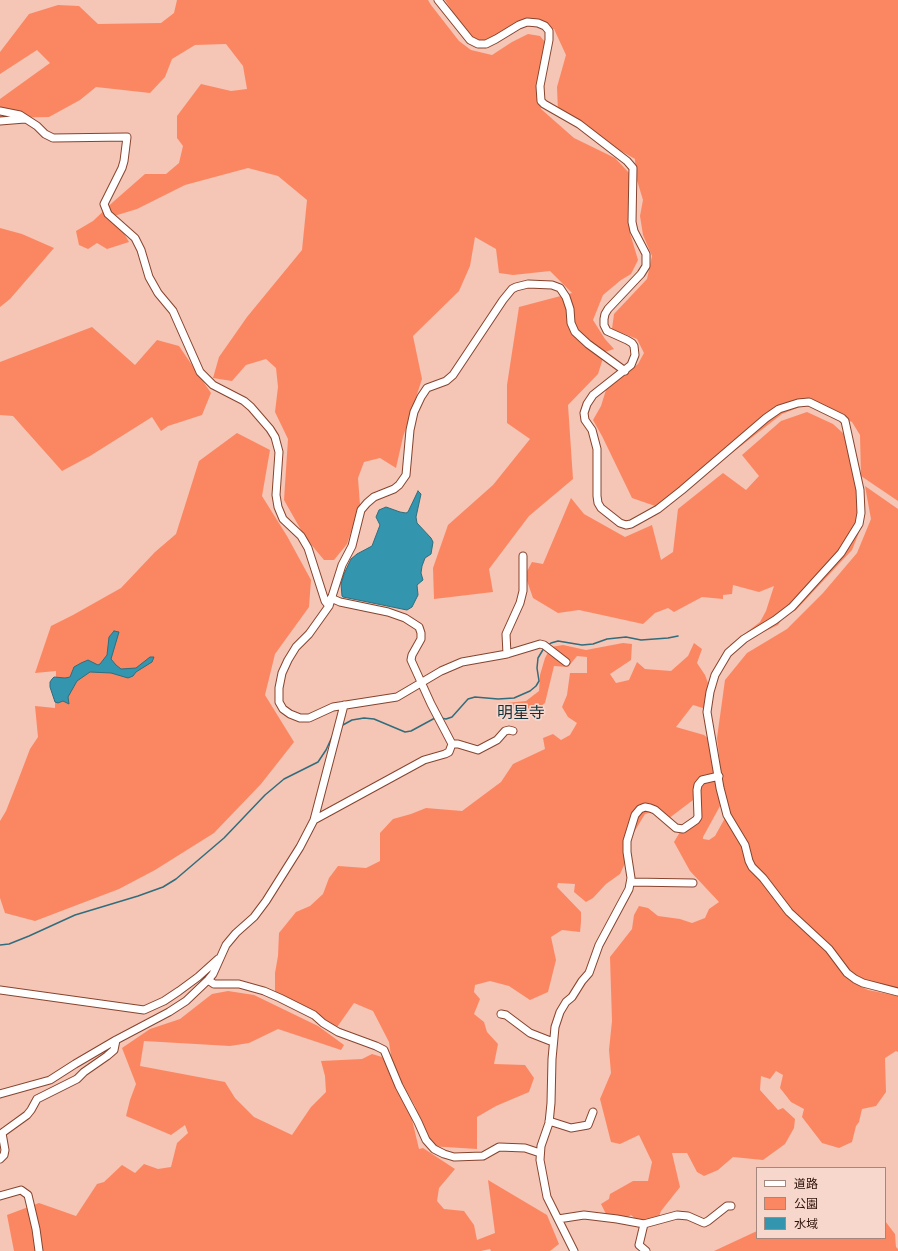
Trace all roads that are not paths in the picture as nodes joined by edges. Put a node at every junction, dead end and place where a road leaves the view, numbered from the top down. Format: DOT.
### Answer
graph roads {
  1 [pos="438,0"];
  2 [pos="0,111"];
  3 [pos="25,119"];
  4 [pos="0,121"];
  5 [pos="625,371"];
  6 [pos="522,556"];
  7 [pos="332,598"];
  8 [pos="329,606"];
  9 [pos="507,654"];
  10 [pos="566,662"];
  11 [pos="422,682"];
  12 [pos="344,705"];
  13 [pos="513,731"];
  14 [pos="452,744"];
  15 [pos="718,776"];
  16 [pos="314,820"];
  17 [pos="631,882"];
  18 [pos="693,883"];
  19 [pos="220,958"];
  20 [pos="208,980"];
  21 [pos="0,990"];
  22 [pos="898,992"];
  23 [pos="501,1014"];
  24 [pos="116,1040"];
  25 [pos="553,1042"];
  26 [pos="0,1094"];
  27 [pos="593,1112"];
  28 [pos="550,1121"];
  29 [pos="540,1153"];
  30 [pos="0,1159"];
  31 [pos="0,1196"];
  32 [pos="731,1206"];
  33 [pos="558,1219"];
  34 [pos="644,1224"];
  35 [pos="39,1251"];
  36 [pos="574,1251"];
  37 [pos="646,1251"];
  1 -- 5 [label="street"];
  2 -- 3 [label="street"];
  3 -- 4 [label="street"];
  3 -- 8 [label="street"];
  5 -- 7 [label="street"];
  5 -- 15 [label="street"];
  6 -- 9 [label="street"];
  7 -- 8 [label="street"];
  7 -- 11 [label="street"];
  8 -- 12 [label="street"];
  9 -- 10 [label="street"];
  9 -- 11 [label="street"];
  11 -- 12 [label="street"];
  11 -- 14 [label="street"];
  12 -- 16 [label="street"];
  13 -- 14 [label="street"];
  14 -- 16 [label="street"];
  15 -- 17 [label="street"];
  15 -- 22 [label="street"];
  16 -- 19 [label="street"];
  17 -- 18 [label="street"];
  17 -- 25 [label="street"];
  19 -- 20 [label="street"];
  19 -- 21 [label="street"];
  20 -- 24 [label="street"];
  20 -- 29 [label="street"];
  23 -- 25 [label="street"];
  24 -- 26 [label="street"];
  24 -- 30 [label="street"];
  25 -- 28 [label="street"];
  27 -- 28 [label="street"];
  28 -- 29 [label="street"];
  29 -- 33 [label="street"];
  31 -- 35 [label="street"];
  32 -- 34 [label="street"];
  33 -- 34 [label="street"];
  33 -- 36 [label="street"];
  34 -- 37 [label="street"];
}
